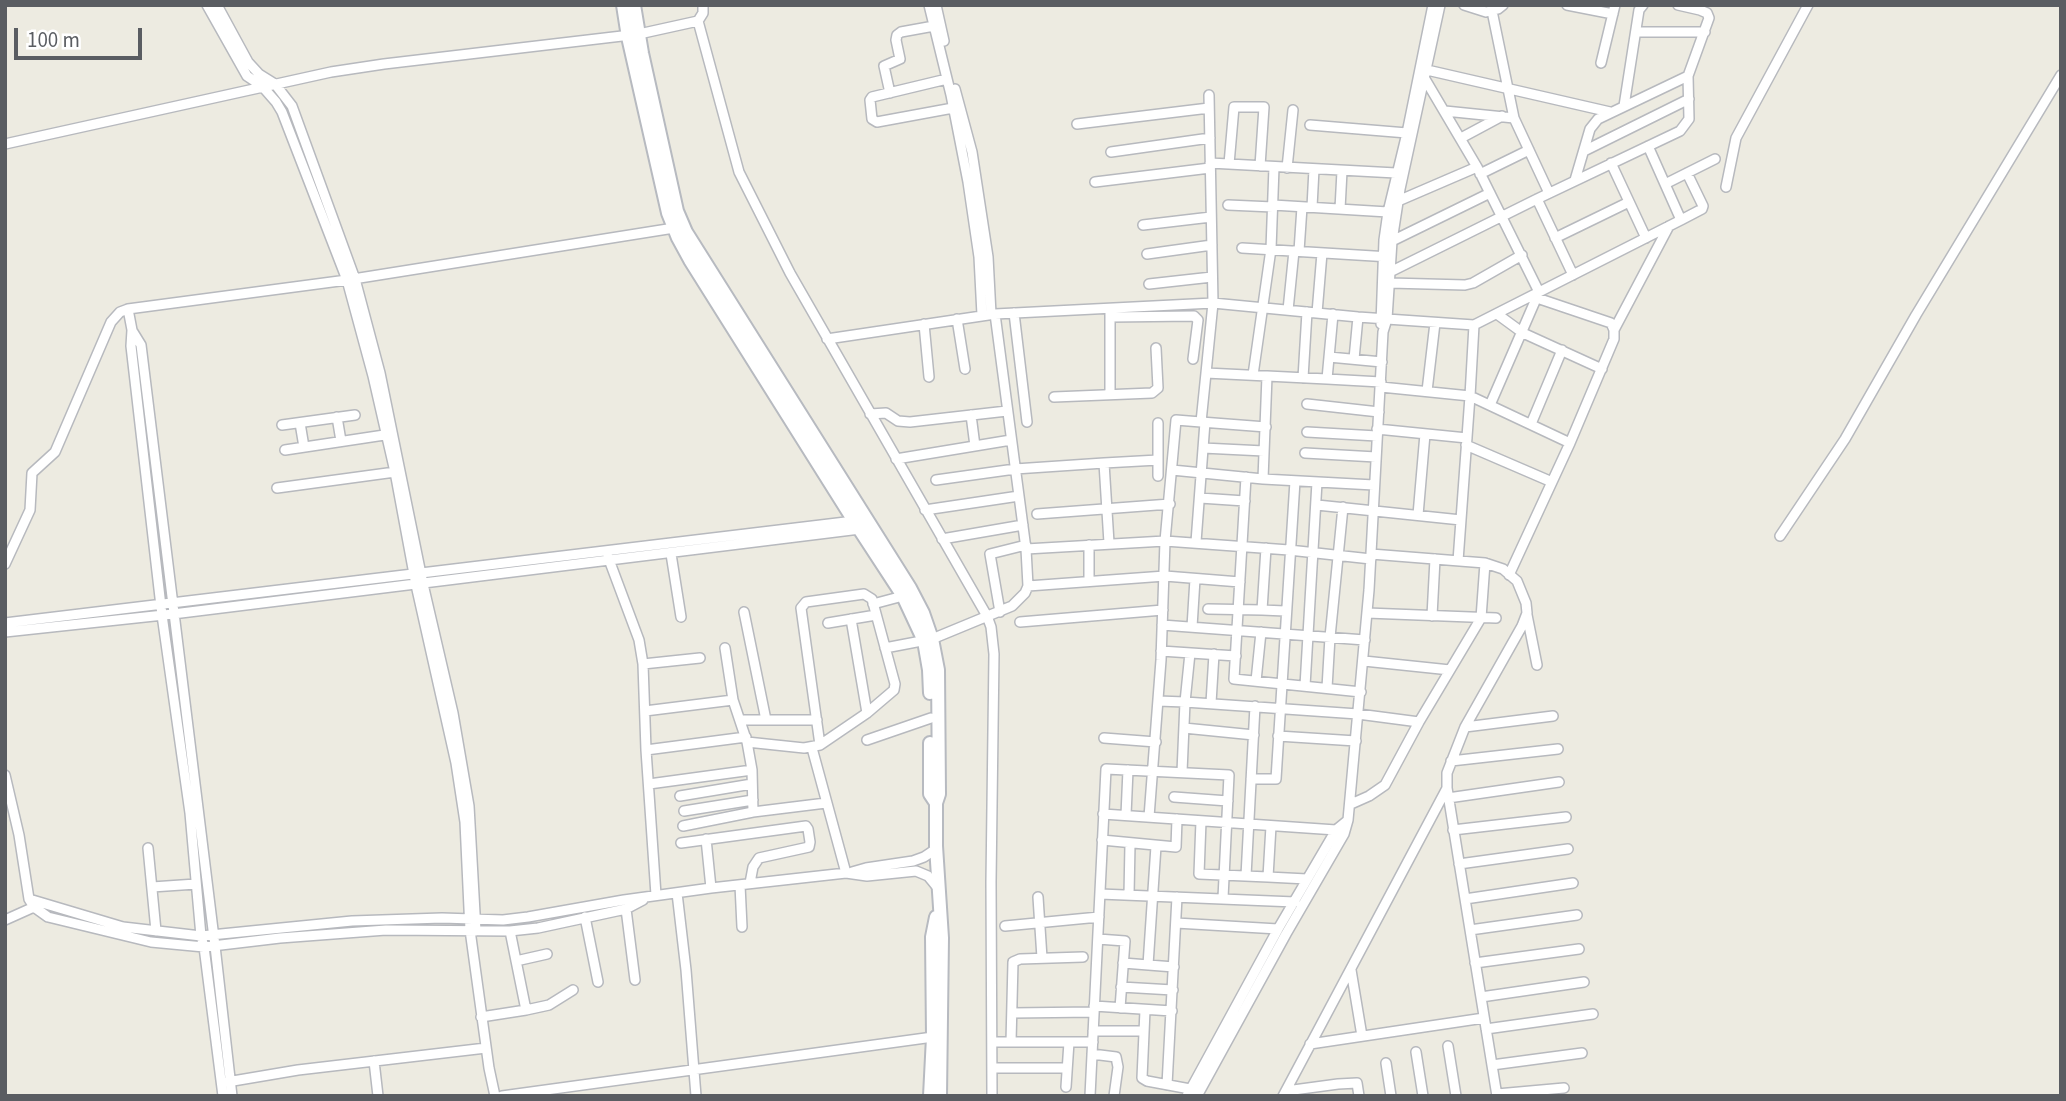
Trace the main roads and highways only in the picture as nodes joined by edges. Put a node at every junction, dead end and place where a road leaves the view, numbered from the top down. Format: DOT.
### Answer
graph roads {
  1 [pos="624,5"];
  2 [pos="634,5"];
  3 [pos="634,36"];
  4 [pos="928,640"];
  5 [pos="936,803"];
  6 [pos="939,906"];
  7 [pos="930,1096"];
  8 [pos="940,1096"];
  1 -- 3 [label="main road"];
  2 -- 3 [label="main road"];
  3 -- 4 [label="main road"];
  3 -- 4 [label="main road"];
  4 -- 5 [label="main road"];
  4 -- 5 [label="main road"];
  5 -- 6 [label="main road"];
  6 -- 7 [label="main road"];
  6 -- 8 [label="main road"];
}
